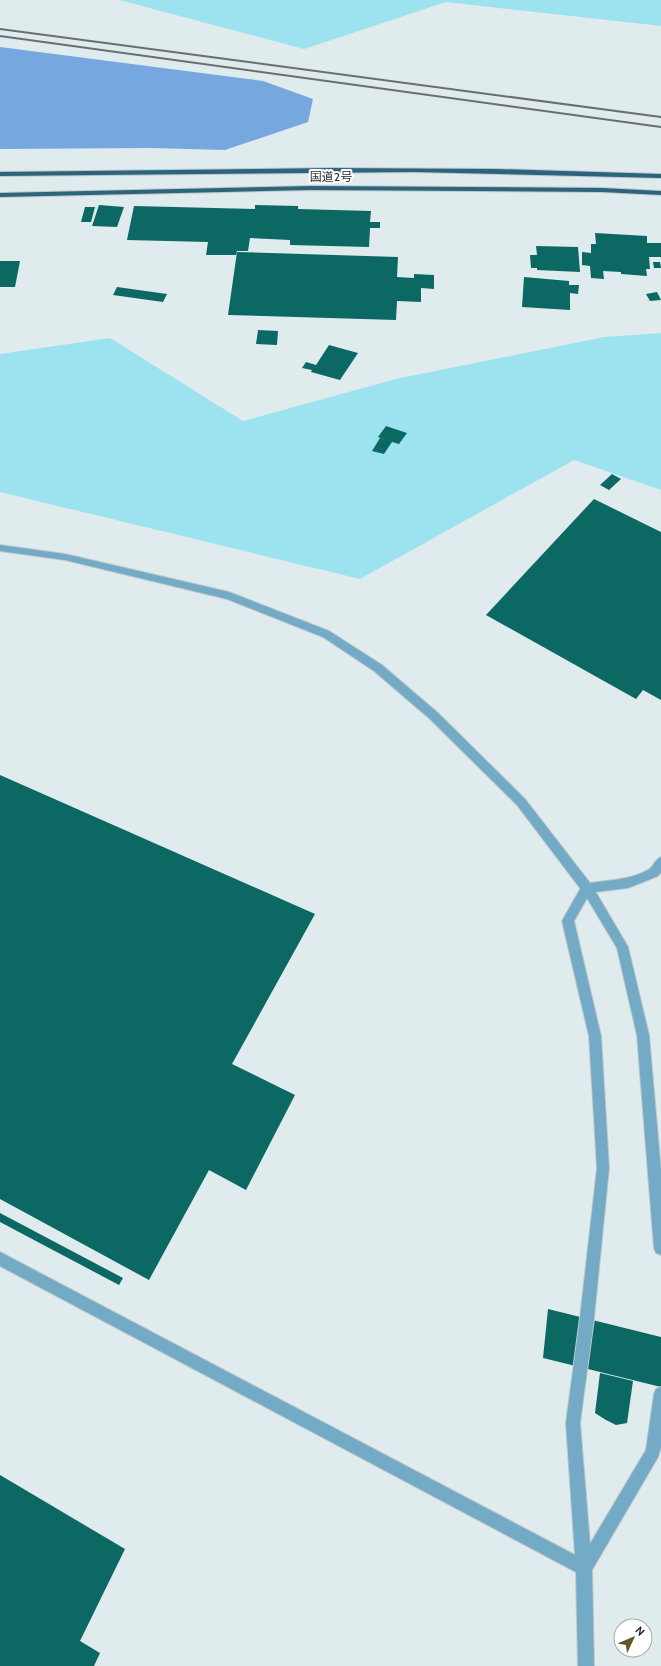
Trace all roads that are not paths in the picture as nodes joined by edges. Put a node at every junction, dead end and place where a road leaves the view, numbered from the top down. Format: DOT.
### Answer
graph roads {
  1 [pos="0,174"];
  2 [pos="661,176"];
  3 [pos="661,194"];
  4 [pos="0,195"];
  5 [pos="0,548"];
  6 [pos="661,862"];
  7 [pos="587,888"];
  8 [pos="661,1248"];
  9 [pos="0,1259"];
  10 [pos="661,1394"];
  11 [pos="584,1568"];
  12 [pos="586,1666"];
  1 -- 2 [label="highway, 国道2号"];
  3 -- 4 [label="highway, 国道2号"];
  5 -- 7 [label="street"];
  6 -- 7 [label="street"];
  7 -- 8 [label="street"];
  7 -- 11 [label="street"];
  9 -- 11 [label="street"];
  10 -- 11 [label="street"];
  11 -- 12 [label="street"];
}
